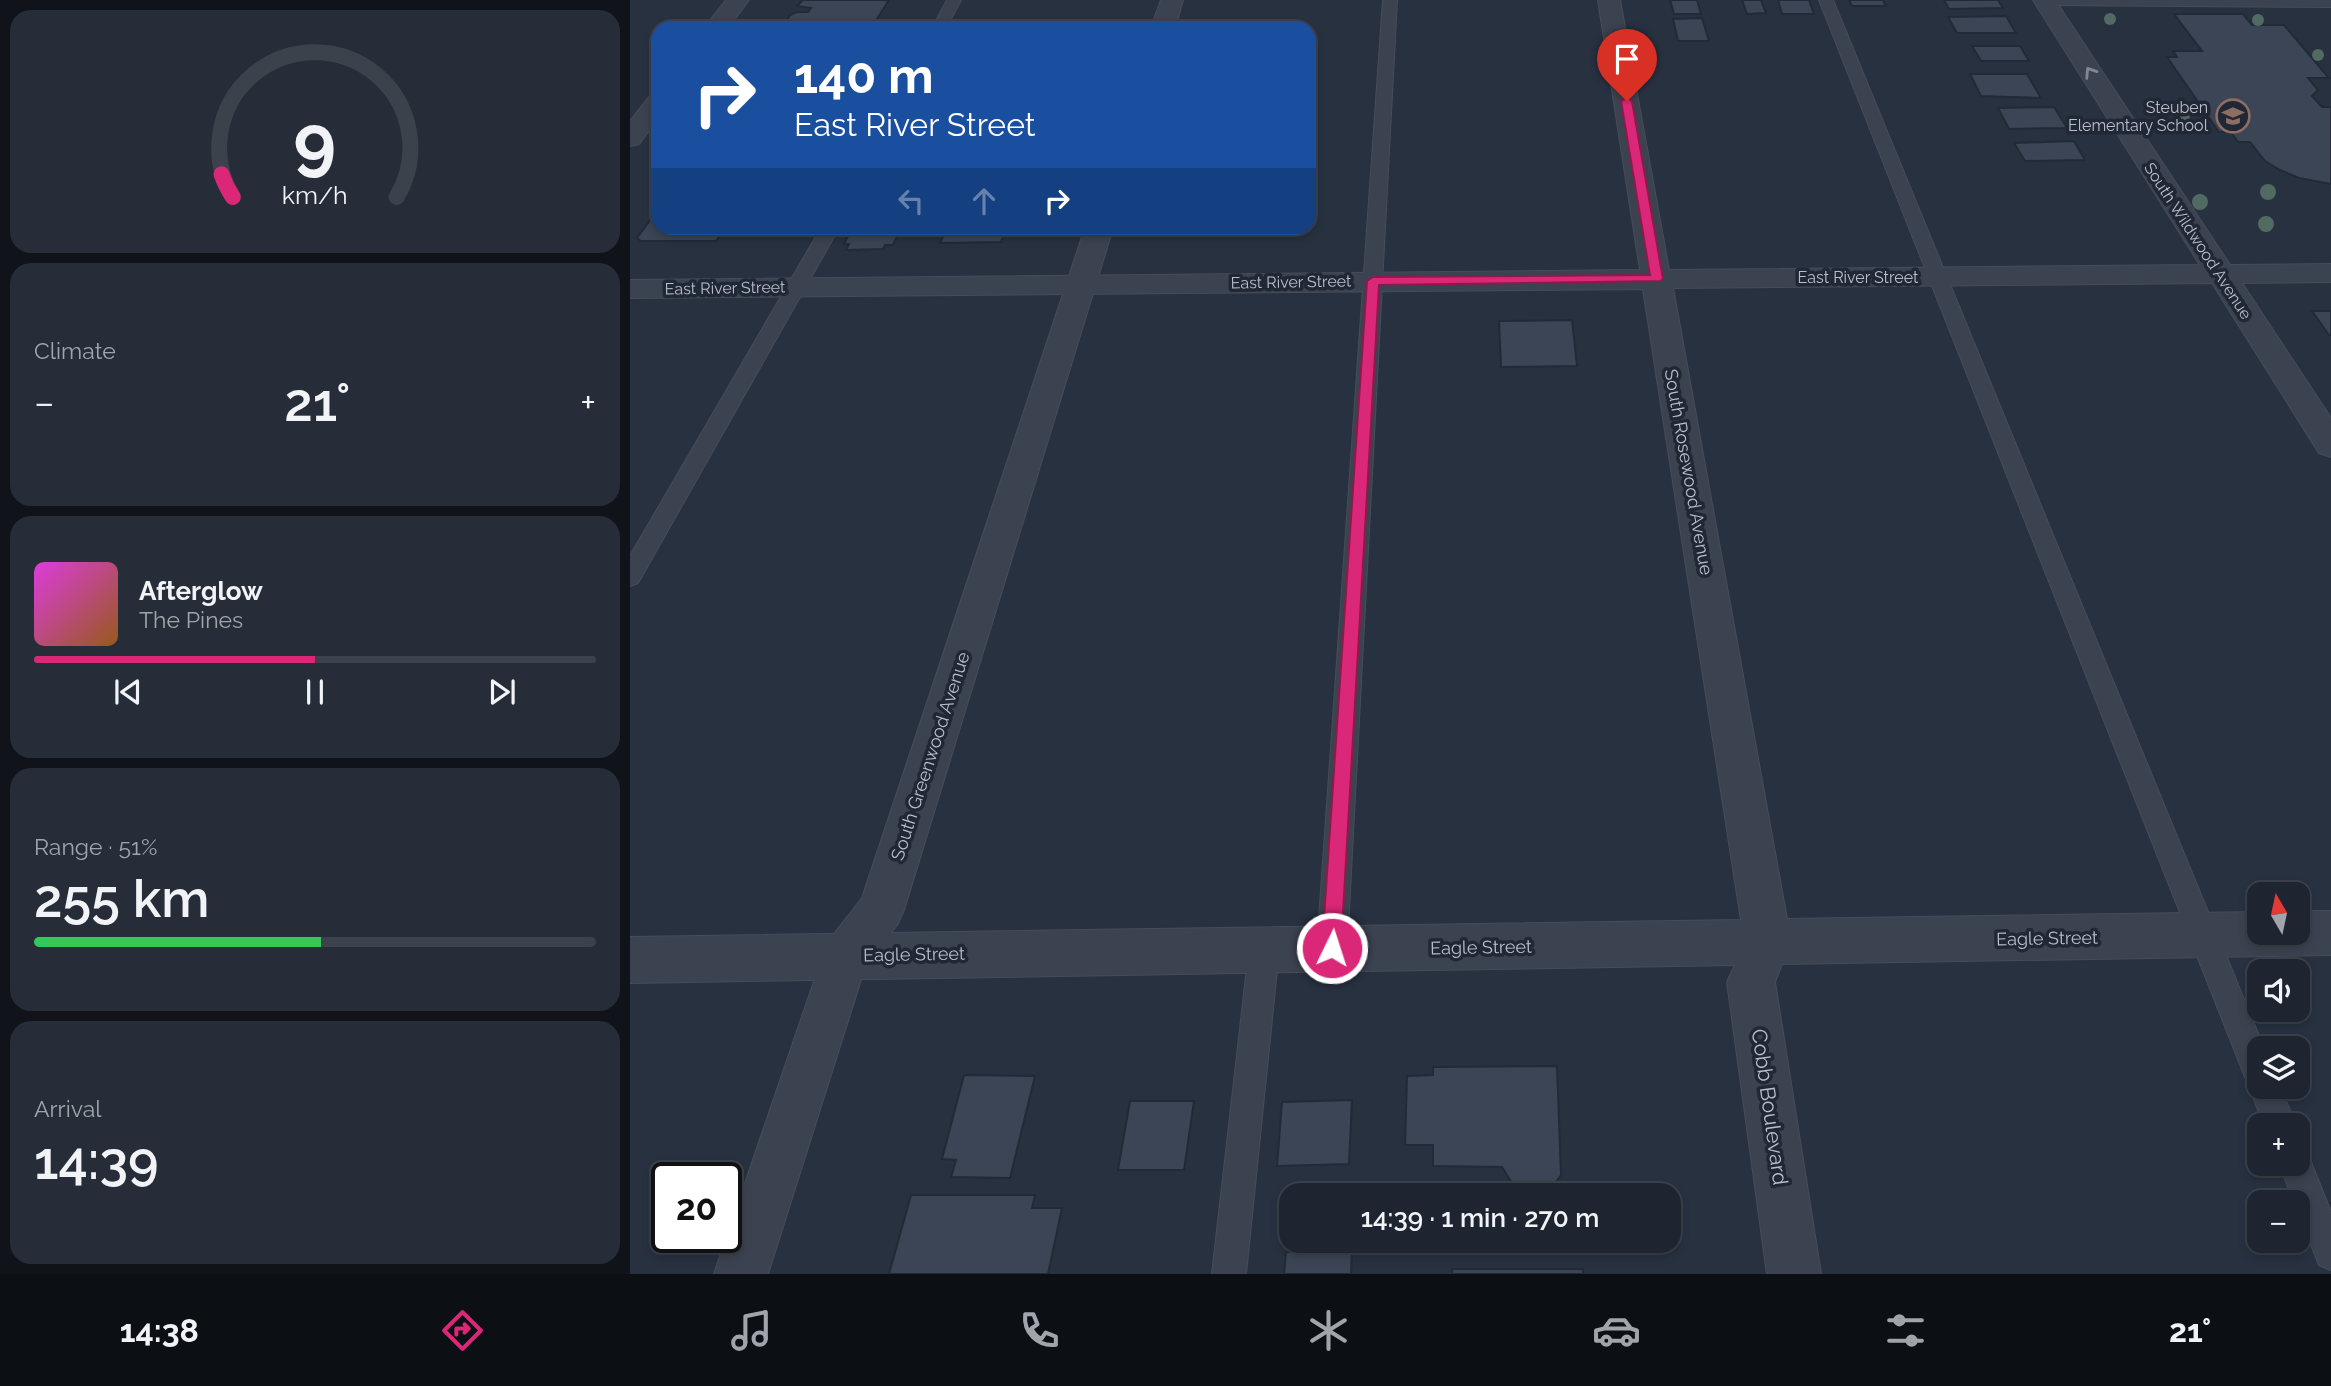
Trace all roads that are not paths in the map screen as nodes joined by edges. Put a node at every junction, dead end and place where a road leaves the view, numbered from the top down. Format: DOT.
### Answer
graph roads {
  1 [pos="738,0"];
  2 [pos="954,0"];
  3 [pos="1172,0"];
  4 [pos="1390,0"];
  5 [pos="1609,0"];
  6 [pos="1826,0"];
  7 [pos="2045,1"];
  8 [pos="2331,2"];
  9 [pos="722,21"];
  10 [pos="943,21"];
  11 [pos="1165,21"];
  12 [pos="651,111"];
  13 [pos="630,138"];
  14 [pos="826,235"];
  15 [pos="1097,235"];
  16 [pos="2331,273"];
  17 [pos="2219,274"];
  18 [pos="1937,276"];
  19 [pos="1657,279"];
  20 [pos="1373,281"];
  21 [pos="1080,284"];
  22 [pos="797,287"];
  23 [pos="630,289"];
  24 [pos="2331,445"];
  25 [pos="630,577"];
  26 [pos="2331,933"];
  27 [pos="2203,935"];
  28 [pos="1768,943"];
  29 [pos="1332,948"];
  30 [pos="1264,950"];
  31 [pos="846,955"];
  32 [pos="630,960"];
  33 [pos="2247,1045"];
  34 [pos="2300,1176"];
  35 [pos="2331,1253"];
  36 [pos="741,1274"];
  37 [pos="1229,1274"];
  38 [pos="1794,1274"];
  1 -- 9 [label="street"];
  2 -- 10 [label="lane"];
  3 -- 11 [label="street"];
  4 -- 20 [label="lane"];
  5 -- 19 [label="street, South Rosewood Avenue"];
  6 -- 18 [label="lane"];
  7 -- 8 [label="lane"];
  17 -- 7 [label="street, South Wildwood Avenue, one-way"];
  12 -- 13 [label="street"];
  14 -- 22 [label="lane"];
  15 -- 21 [label="street, South Greenwood Avenue"];
  16 -- 17 [label="street, East River Street"];
  17 -- 18 [label="street, East River Street"];
  17 -- 24 [label="street, South Wildwood Avenue"];
  18 -- 19 [label="street, East River Street"];
  18 -- 27 [label="lane"];
  19 -- 20 [label="street, East River Street"];
  19 -- 28 [label="street, South Rosewood Avenue"];
  20 -- 21 [label="street, East River Street"];
  20 -- 29 [label="lane"];
  21 -- 22 [label="street, East River Street"];
  21 -- 31 [label="street, South Greenwood Avenue"];
  22 -- 23 [label="street, East River Street"];
  22 -- 25 [label="lane"];
  26 -- 27 [label="street, Eagle Street"];
  27 -- 28 [label="street, Eagle Street"];
  27 -- 33 [label="lane"];
  28 -- 29 [label="street, Eagle Street"];
  28 -- 38 [label="street, Cobb Boulevard"];
  29 -- 30 [label="street, Eagle Street"];
  30 -- 31 [label="street, Eagle Street"];
  30 -- 37 [label="lane"];
  31 -- 32 [label="street, Eagle Street"];
  31 -- 36 [label="street, South Greenwood Avenue"];
  34 -- 35 [label="lane"];
}
